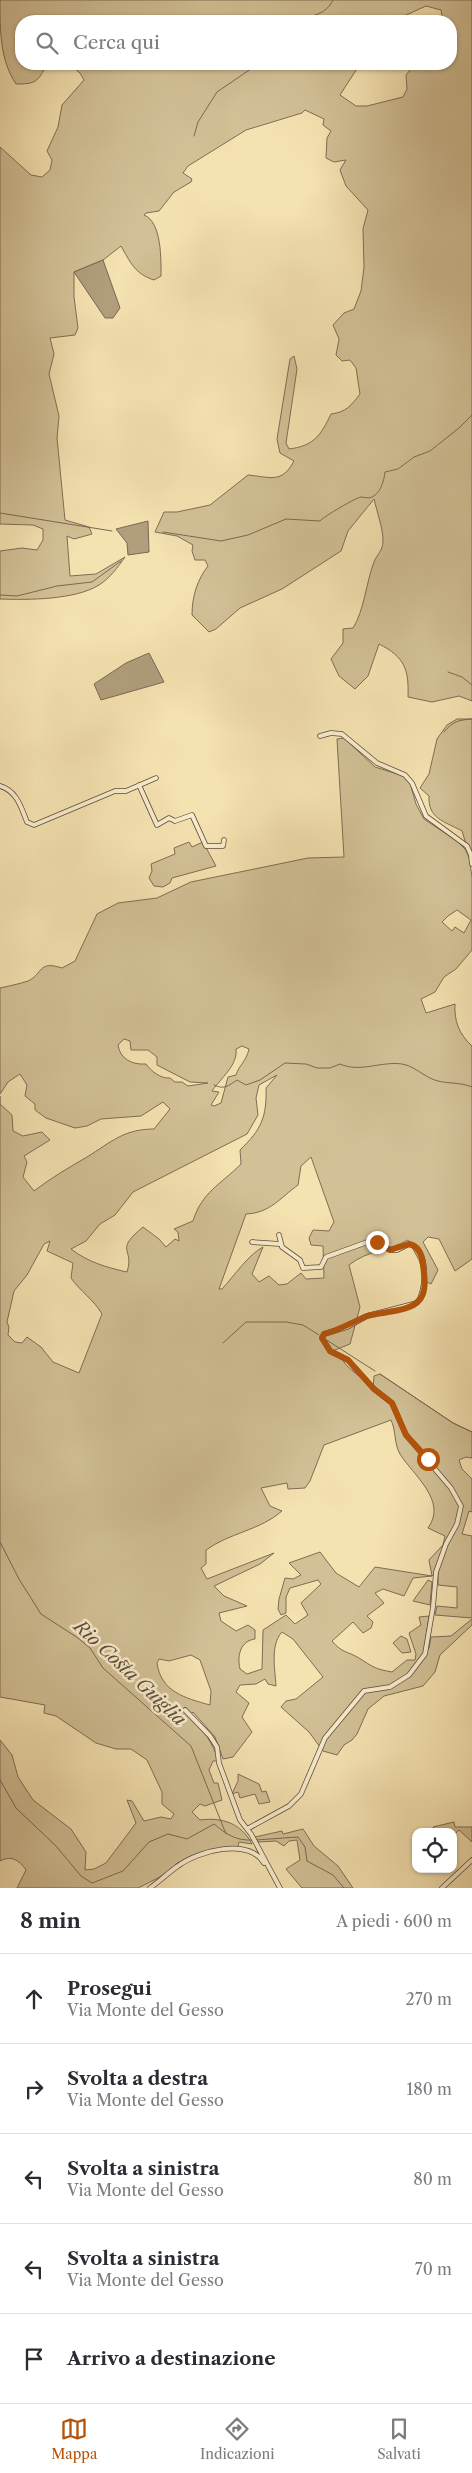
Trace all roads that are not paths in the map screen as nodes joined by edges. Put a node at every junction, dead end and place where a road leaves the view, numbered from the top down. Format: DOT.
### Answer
graph roads {
  1 [pos="320,736"];
  2 [pos="156,778"];
  3 [pos="139,785"];
  4 [pos="0,786"];
  5 [pos="224,840"];
  6 [pos="472,864"];
  7 [pos="279,1235"];
  8 [pos="252,1242"];
  9 [pos="280,1244"];
  10 [pos="185,1710"];
  11 [pos="247,1829"];
  12 [pos="472,1860"];
  13 [pos="269,1868"];
  14 [pos="150,1888"];
  15 [pos="280,1888"];
  16 [pos="442,1888"];
  1 -- 6 [label="street"];
  2 -- 3 [label="street"];
  3 -- 4 [label="street"];
  3 -- 5 [label="street"];
  7 -- 9 [label="street"];
  8 -- 9 [label="street"];
  9 -- 11 [label="street"];
  10 -- 11 [label="street"];
  11 -- 13 [label="street"];
  12 -- 16 [label="street"];
  13 -- 14 [label="street"];
  13 -- 15 [label="street"];
}
